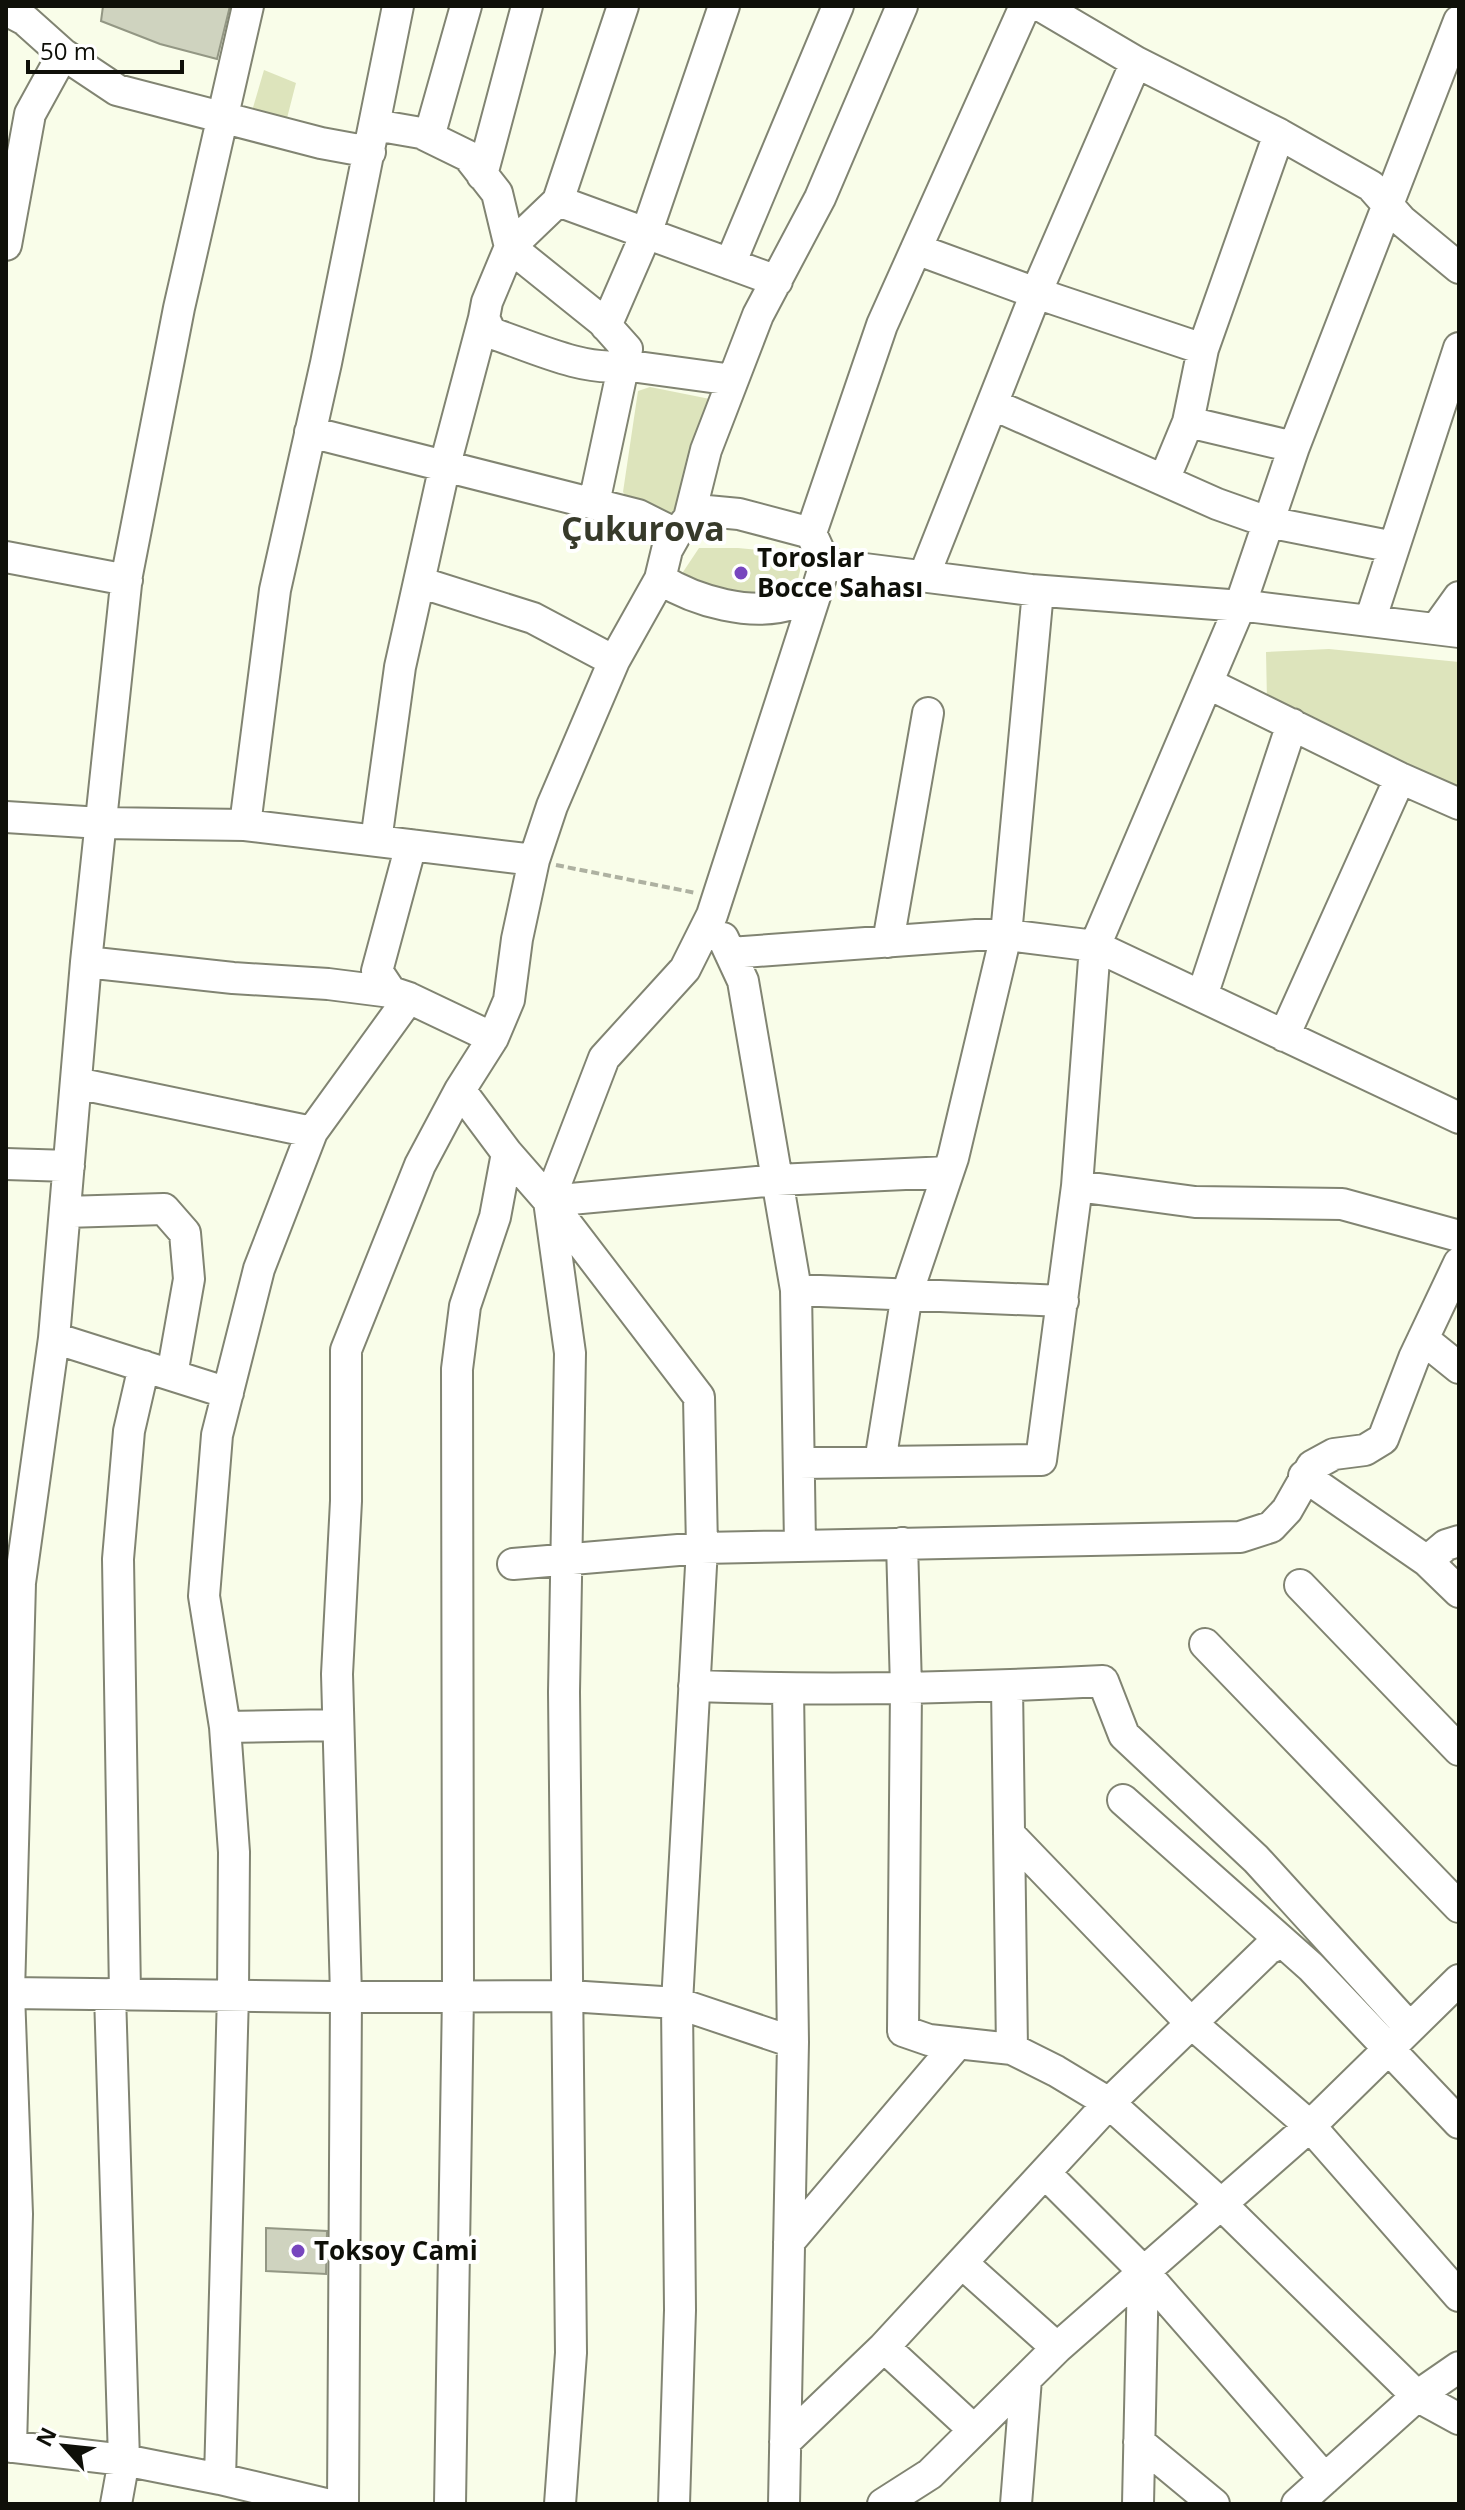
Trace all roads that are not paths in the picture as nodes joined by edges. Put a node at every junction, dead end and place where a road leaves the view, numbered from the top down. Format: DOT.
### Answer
graph roads {
  1 [pos="248,6"];
  2 [pos="398,6"];
  3 [pos="466,6"];
  4 [pos="527,6"];
  5 [pos="623,6"];
  6 [pos="724,6"];
  7 [pos="902,6"];
  8 [pos="1025,6"];
  9 [pos="1041,6"];
  10 [pos="836,9"];
  11 [pos="6,10"];
  12 [pos="1459,21"];
  13 [pos="63,54"];
  14 [pos="1136,62"];
  15 [pos="222,117"];
  16 [pos="1279,134"];
  17 [pos="429,137"];
  18 [pos="373,139"];
  19 [pos="482,175"];
  20 [pos="558,201"];
  21 [pos="1387,204"];
  22 [pos="7,227"];
  23 [pos="646,234"];
  24 [pos="510,247"];
  25 [pos="916,249"];
  26 [pos="730,264"];
  27 [pos="1459,268"];
  28 [pos="777,281"];
  29 [pos="1036,293"];
  30 [pos="484,318"];
  31 [pos="606,326"];
  32 [pos="1459,348"];
  33 [pos="1203,349"];
  34 [pos="623,365"];
  35 [pos="733,380"];
  36 [pos="992,404"];
  37 [pos="1188,422"];
  38 [pos="310,432"];
  39 [pos="1294,447"];
  40 [pos="445,465"];
  41 [pos="1164,480"];
  42 [pos="594,503"];
  43 [pos="1268,522"];
  44 [pos="683,526"];
  45 [pos="811,533"];
  46 [pos="1394,547"];
  47 [pos="6,557"];
  48 [pos="924,576"];
  49 [pos="821,577"];
  50 [pos="660,579"];
  51 [pos="127,580"];
  52 [pos="419,582"];
  53 [pos="1038,591"];
  54 [pos="1459,597"];
  55 [pos="1240,606"];
  56 [pos="1370,621"];
  57 [pos="1448,630"];
  58 [pos="614,661"];
  59 [pos="1207,683"];
  60 [pos="928,713"];
  61 [pos="1292,724"];
  62 [pos="1400,778"];
  63 [pos="1459,804"];
  64 [pos="6,817"];
  65 [pos="101,823"];
  66 [pos="245,825"];
  67 [pos="376,841"];
  68 [pos="411,845"];
  69 [pos="534,860"];
  70 [pos="715,906"];
  71 [pos="1006,935"];
  72 [pos="888,942"];
  73 [pos="1095,946"];
  74 [pos="730,953"];
  75 [pos="86,962"];
  76 [pos="400,995"];
  77 [pos="1202,996"];
  78 [pos="1284,1036"];
  79 [pos="493,1038"];
  80 [pos="76,1083"];
  81 [pos="460,1090"];
  82 [pos="1459,1118"];
  83 [pos="312,1132"];
  84 [pos="507,1153"];
  85 [pos="6,1164"];
  86 [pos="69,1166"];
  87 [pos="948,1172"];
  88 [pos="777,1180"];
  89 [pos="1077,1186"];
  90 [pos="549,1201"];
  91 [pos="65,1212"];
  92 [pos="1459,1236"];
  93 [pos="1459,1263"];
  94 [pos="796,1290"];
  95 [pos="907,1294"];
  96 [pos="1063,1301"];
  97 [pos="54,1338"];
  98 [pos="1423,1339"];
  99 [pos="1459,1368"];
  100 [pos="158,1371"];
  101 [pos="228,1393"];
  102 [pos="880,1462"];
  103 [pos="799,1463"];
  104 [pos="1304,1476"];
  105 [pos="1459,1541"];
  106 [pos="902,1543"];
  107 [pos="800,1545"];
  108 [pos="702,1548"];
  109 [pos="566,1560"];
  110 [pos="1427,1561"];
  111 [pos="513,1564"];
  112 [pos="1300,1585"];
  113 [pos="1459,1592"];
  114 [pos="1205,1644"];
  115 [pos="694,1686"];
  116 [pos="1007,1686"];
  117 [pos="906,1688"];
  118 [pos="788,1689"];
  119 [pos="338,1725"];
  120 [pos="225,1727"];
  121 [pos="1459,1750"];
  122 [pos="1123,1800"];
  123 [pos="1009,1834"];
  124 [pos="1459,1907"];
  125 [pos="1281,1943"];
  126 [pos="1459,1980"];
  127 [pos="9,1993"];
  128 [pos="117,1994"];
  129 [pos="233,1994"];
  130 [pos="458,1994"];
  131 [pos="346,1995"];
  132 [pos="569,1996"];
  133 [pos="677,2003"];
  134 [pos="1190,2022"];
  135 [pos="1400,2038"];
  136 [pos="793,2042"];
  137 [pos="958,2043"];
  138 [pos="1012,2049"];
  139 [pos="1109,2103"];
  140 [pos="1459,2123"];
  141 [pos="1310,2126"];
  142 [pos="1045,2173"];
  143 [pos="1220,2203"];
  144 [pos="789,2242"];
  145 [pos="962,2263"];
  146 [pos="1143,2271"];
  147 [pos="1459,2296"];
  148 [pos="884,2347"];
  149 [pos="1057,2348"];
  150 [pos="1459,2367"];
  151 [pos="1026,2379"];
  152 [pos="1417,2396"];
  153 [pos="1459,2419"];
  154 [pos="974,2430"];
  155 [pos="785,2442"];
  156 [pos="1139,2442"];
  157 [pos="9,2446"];
  158 [pos="124,2460"];
  159 [pos="1325,2479"];
  160 [pos="228,2489"];
  161 [pos="909,2495"];
  162 [pos="116,2504"];
  163 [pos="326,2504"];
  164 [pos="343,2504"];
  165 [pos="450,2504"];
  166 [pos="560,2504"];
  167 [pos="674,2504"];
  168 [pos="784,2504"];
  169 [pos="883,2504"];
  170 [pos="1016,2504"];
  171 [pos="1138,2504"];
  172 [pos="1214,2504"];
  173 [pos="1297,2504"];
  1 -- 15 [label="street"];
  2 -- 18 [label="street"];
  3 -- 17 [label="street"];
  4 -- 19 [label="street"];
  5 -- 20 [label="street"];
  6 -- 23 [label="street"];
  7 -- 28 [label="street"];
  8 -- 25 [label="street"];
  9 -- 14 [label="street"];
  10 -- 26 [label="street"];
  11 -- 13 [label="street"];
  12 -- 21 [label="street"];
  13 -- 15 [label="street"];
  13 -- 22 [label="street"];
  14 -- 16 [label="street"];
  14 -- 29 [label="street"];
  15 -- 18 [label="street"];
  15 -- 51 [label="street"];
  16 -- 21 [label="street"];
  16 -- 33 [label="street"];
  17 -- 18 [label="street"];
  17 -- 19 [label="street"];
  18 -- 38 [label="street"];
  19 -- 24 [label="street"];
  20 -- 23 [label="street"];
  20 -- 24 [label="street"];
  21 -- 27 [label="street"];
  21 -- 39 [label="street"];
  23 -- 26 [label="street"];
  23 -- 31 [label="street"];
  24 -- 30 [label="street"];
  24 -- 31 [label="street"];
  25 -- 29 [label="street"];
  25 -- 45 [label="street"];
  26 -- 28 [label="street"];
  28 -- 35 [label="street"];
  29 -- 33 [label="street"];
  29 -- 36 [label="street"];
  30 -- 34 [label="street"];
  30 -- 40 [label="street"];
  31 -- 34 [label="street"];
  32 -- 46 [label="street"];
  33 -- 37 [label="street"];
  34 -- 35 [label="street"];
  34 -- 42 [label="street"];
  35 -- 44 [label="street"];
  36 -- 41 [label="street"];
  36 -- 48 [label="street"];
  37 -- 39 [label="street"];
  37 -- 41 [label="street"];
  38 -- 40 [label="street"];
  38 -- 66 [label="street"];
  39 -- 43 [label="street"];
  40 -- 42 [label="street"];
  40 -- 52 [label="street"];
  41 -- 43 [label="street"];
  42 -- 44 [label="street"];
  43 -- 46 [label="street"];
  43 -- 55 [label="street"];
  44 -- 45 [label="street"];
  44 -- 50 [label="street"];
  45 -- 49 [label="street"];
  46 -- 56 [label="street"];
  47 -- 51 [label="street"];
  48 -- 49 [label="street"];
  48 -- 53 [label="street"];
  49 -- 50 [label="street"];
  49 -- 70 [label="street"];
  50 -- 58 [label="street"];
  51 -- 65 [label="street"];
  52 -- 58 [label="street"];
  52 -- 67 [label="street"];
  53 -- 55 [label="street"];
  53 -- 71 [label="street"];
  54 -- 57 [label="street"];
  55 -- 56 [label="street"];
  55 -- 59 [label="street"];
  56 -- 57 [label="street"];
  58 -- 69 [label="street"];
  59 -- 61 [label="street"];
  59 -- 73 [label="street"];
  60 -- 72 [label="street"];
  61 -- 62 [label="street"];
  61 -- 77 [label="street"];
  62 -- 63 [label="street"];
  62 -- 78 [label="street"];
  64 -- 65 [label="street"];
  65 -- 66 [label="street"];
  65 -- 75 [label="street"];
  66 -- 67 [label="street"];
  67 -- 68 [label="street"];
  68 -- 69 [label="street"];
  68 -- 76 [label="street"];
  69 -- 79 [label="street"];
  70 -- 74 [label="street"];
  70 -- 90 [label="street"];
  71 -- 72 [label="street"];
  71 -- 73 [label="street"];
  71 -- 87 [label="street"];
  72 -- 74 [label="street"];
  73 -- 77 [label="street"];
  73 -- 89 [label="street"];
  74 -- 88 [label="street"];
  75 -- 76 [label="street"];
  75 -- 80 [label="street"];
  76 -- 79 [label="street"];
  76 -- 83 [label="street"];
  77 -- 78 [label="street"];
  78 -- 82 [label="street"];
  79 -- 81 [label="street"];
  80 -- 83 [label="street"];
  80 -- 86 [label="street"];
  81 -- 84 [label="street"];
  81 -- 119 [label="street"];
  83 -- 101 [label="street"];
  84 -- 90 [label="street"];
  84 -- 130 [label="street"];
  85 -- 86 [label="street"];
  86 -- 91 [label="street"];
  87 -- 88 [label="street"];
  87 -- 95 [label="street"];
  88 -- 90 [label="street"];
  88 -- 94 [label="street"];
  89 -- 92 [label="street"];
  89 -- 96 [label="street"];
  90 -- 108 [label="street"];
  90 -- 109 [label="street"];
  91 -- 97 [label="street"];
  91 -- 100 [label="street"];
  93 -- 98 [label="street"];
  94 -- 95 [label="street"];
  94 -- 103 [label="street"];
  95 -- 96 [label="street"];
  95 -- 102 [label="street"];
  96 -- 102 [label="street"];
  97 -- 100 [label="street"];
  97 -- 127 [label="street"];
  98 -- 99 [label="street"];
  98 -- 104 [label="street"];
  100 -- 101 [label="street"];
  100 -- 128 [label="street"];
  101 -- 120 [label="street"];
  102 -- 103 [label="street"];
  103 -- 107 [label="street"];
  104 -- 106 [label="street"];
  104 -- 110 [label="street"];
  105 -- 110 [label="street"];
  106 -- 107 [label="street"];
  106 -- 117 [label="street"];
  107 -- 108 [label="street"];
  108 -- 109 [label="street"];
  108 -- 115 [label="street"];
  109 -- 111 [label="street"];
  109 -- 132 [label="street"];
  110 -- 113 [label="street"];
  112 -- 121 [label="street"];
  114 -- 124 [label="street"];
  115 -- 118 [label="street"];
  115 -- 133 [label="street"];
  116 -- 117 [label="street"];
  116 -- 123 [label="street"];
  116 -- 135 [label="street"];
  117 -- 118 [label="street"];
  117 -- 137 [label="street"];
  118 -- 136 [label="street"];
  119 -- 120 [label="street"];
  119 -- 131 [label="street"];
  120 -- 129 [label="street"];
  122 -- 125 [label="street"];
  123 -- 134 [label="street"];
  123 -- 138 [label="street"];
  125 -- 134 [label="street"];
  125 -- 135 [label="street"];
  126 -- 135 [label="street"];
  127 -- 128 [label="street"];
  127 -- 157 [label="street"];
  128 -- 129 [label="street"];
  128 -- 158 [label="street"];
  129 -- 131 [label="street"];
  129 -- 160 [label="street"];
  130 -- 131 [label="street"];
  130 -- 132 [label="street"];
  130 -- 165 [label="street"];
  131 -- 164 [label="street"];
  132 -- 133 [label="street"];
  132 -- 166 [label="street"];
  133 -- 136 [label="street"];
  133 -- 167 [label="street"];
  134 -- 139 [label="street"];
  134 -- 141 [label="street"];
  135 -- 140 [label="street"];
  135 -- 141 [label="street"];
  136 -- 144 [label="street"];
  137 -- 138 [label="street"];
  137 -- 144 [label="street"];
  138 -- 139 [label="street"];
  139 -- 142 [label="street"];
  139 -- 143 [label="street"];
  141 -- 143 [label="street"];
  141 -- 147 [label="street"];
  142 -- 145 [label="street"];
  142 -- 146 [label="street"];
  143 -- 146 [label="street"];
  143 -- 152 [label="street"];
  144 -- 155 [label="street"];
  145 -- 148 [label="street"];
  145 -- 149 [label="street"];
  146 -- 149 [label="street"];
  146 -- 156 [label="street"];
  146 -- 159 [label="street"];
  148 -- 154 [label="street"];
  148 -- 155 [label="street"];
  149 -- 151 [label="street"];
  150 -- 152 [label="street"];
  151 -- 154 [label="street"];
  151 -- 170 [label="street"];
  152 -- 153 [label="street"];
  152 -- 159 [label="street"];
  154 -- 161 [label="street"];
  155 -- 168 [label="street"];
  156 -- 171 [label="street"];
  156 -- 172 [label="street"];
  157 -- 158 [label="street"];
  158 -- 160 [label="street"];
  158 -- 162 [label="street"];
  159 -- 173 [label="street"];
  160 -- 163 [label="street"];
  161 -- 169 [label="street"];
}
